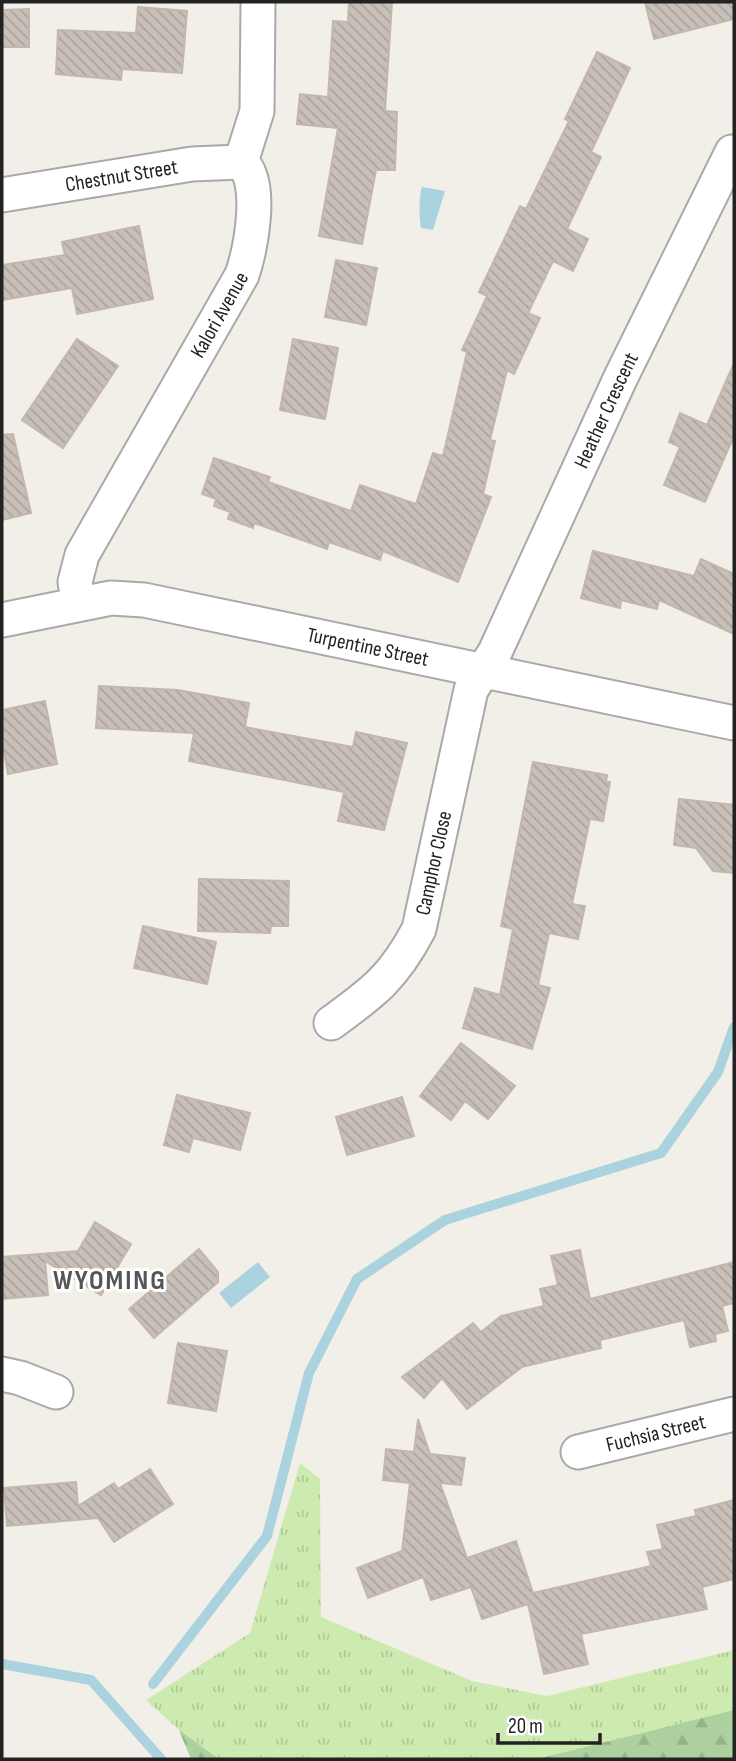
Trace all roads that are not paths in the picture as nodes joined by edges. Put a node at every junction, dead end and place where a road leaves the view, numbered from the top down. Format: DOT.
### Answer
graph roads {
  1 [pos="258,2"];
  2 [pos="732,152"];
  3 [pos="241,162"];
  4 [pos="2,195"];
  5 [pos="79,604"];
  6 [pos="2,620"];
  7 [pos="482,671"];
  8 [pos="734,723"];
  9 [pos="331,1023"];
  10 [pos="2,1374"];
  11 [pos="56,1392"];
  12 [pos="734,1414"];
  13 [pos="578,1452"];
  1 -- 3 [label="street"];
  2 -- 7 [label="street, Heather Crescent"];
  3 -- 4 [label="street, Chestnut Street"];
  3 -- 5 [label="street, Kalori Avenue"];
  5 -- 6 [label="street, Turpentine Street"];
  5 -- 7 [label="street, Turpentine Street"];
  7 -- 8 [label="street, Turpentine Street"];
  7 -- 9 [label="street, Camphor Close"];
  10 -- 11 [label="street"];
  12 -- 13 [label="street, Fuchsia Street"];
}
